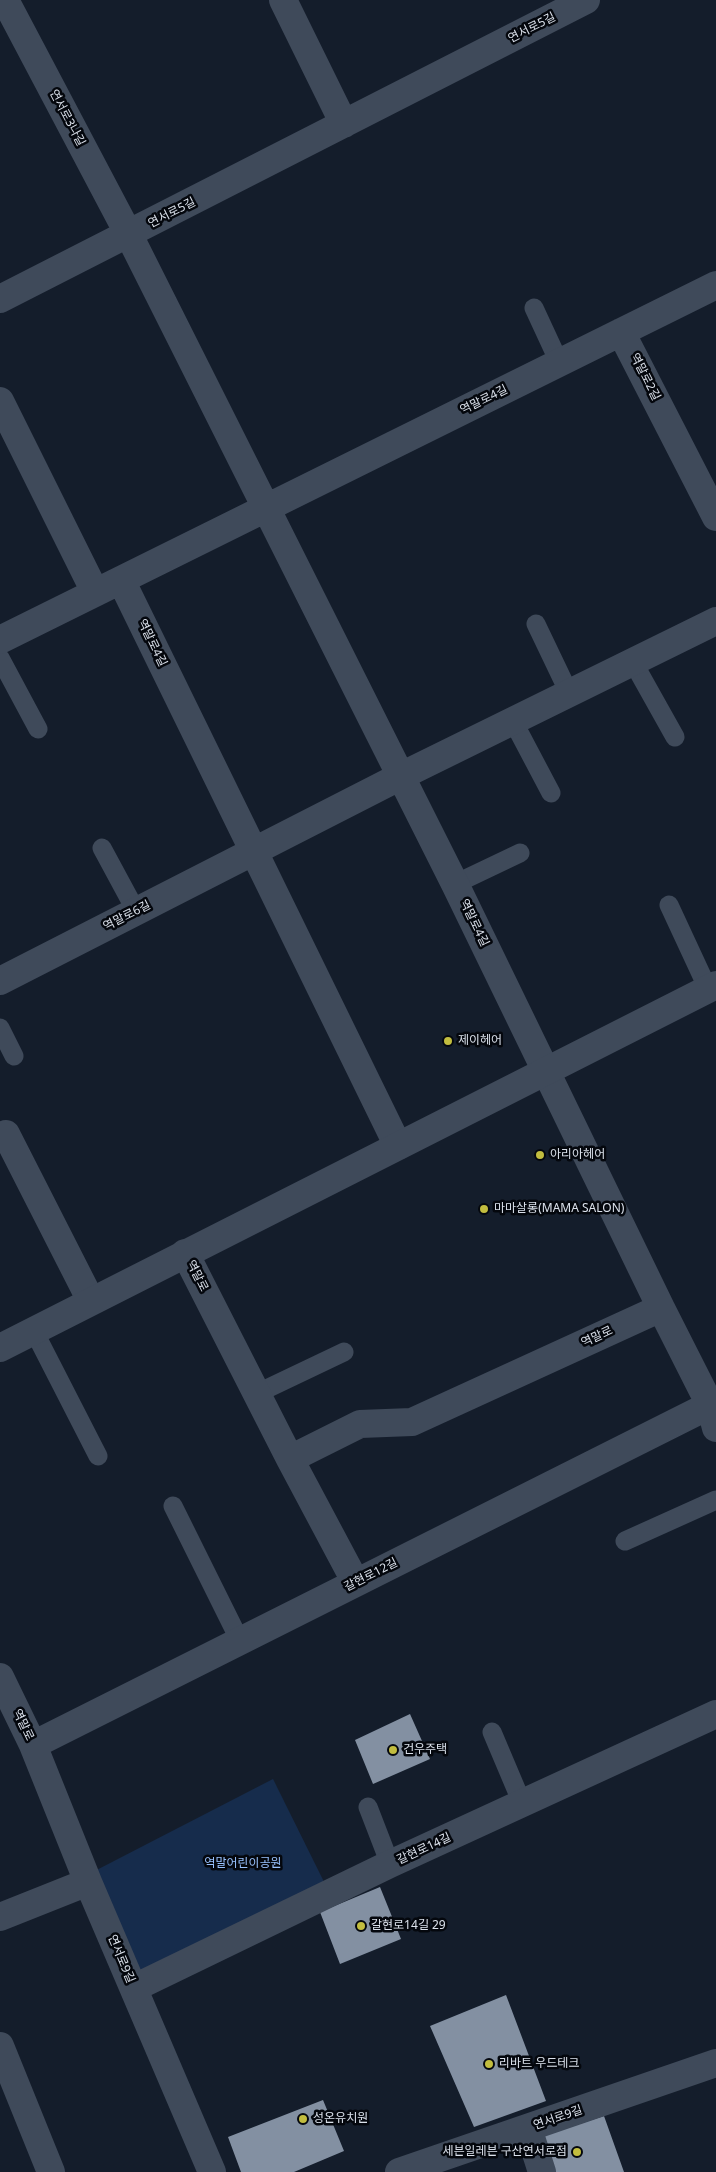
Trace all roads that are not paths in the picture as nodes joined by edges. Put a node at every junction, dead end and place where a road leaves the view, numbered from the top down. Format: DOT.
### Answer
graph roads {
  1 [pos="4,0"];
  2 [pos="283,0"];
  3 [pos="586,0"];
  4 [pos="344,124"];
  5 [pos="129,235"];
  6 [pos="716,285"];
  7 [pos="0,299"];
  8 [pos="534,308"];
  9 [pos="621,332"];
  10 [pos="559,362"];
  11 [pos="0,400"];
  12 [pos="266,507"];
  13 [pos="716,517"];
  14 [pos="121,580"];
  15 [pos="95,592"];
  16 [pos="716,621"];
  17 [pos="536,624"];
  18 [pos="0,640"];
  19 [pos="0,658"];
  20 [pos="633,662"];
  21 [pos="569,693"];
  22 [pos="513,721"];
  23 [pos="38,729"];
  24 [pos="675,738"];
  25 [pos="401,776"];
  26 [pos="551,793"];
  27 [pos="102,848"];
  28 [pos="255,851"];
  29 [pos="520,853"];
  30 [pos="455,884"];
  31 [pos="669,905"];
  32 [pos="136,911"];
  33 [pos="0,981"];
  34 [pos="712,987"];
  35 [pos="0,1028"];
  36 [pos="14,1056"];
  37 [pos="546,1070"];
  38 [pos="0,1137"];
  39 [pos="398,1146"];
  40 [pos="185,1253"];
  41 [pos="91,1301"];
  42 [pos="660,1308"];
  43 [pos="34,1331"];
  44 [pos="0,1348"];
  45 [pos="344,1352"];
  46 [pos="258,1393"];
  47 [pos="714,1411"];
  48 [pos="98,1456"];
  49 [pos="290,1459"];
  50 [pos="716,1500"];
  51 [pos="173,1506"];
  52 [pos="625,1540"];
  53 [pos="356,1583"];
  54 [pos="240,1641"];
  55 [pos="0,1677"];
  56 [pos="716,1714"];
  57 [pos="492,1732"];
  58 [pos="33,1745"];
  59 [pos="522,1803"];
  60 [pos="368,1807"];
  61 [pos="390,1864"];
  62 [pos="88,1882"];
  63 [pos="0,1917"];
  64 [pos="134,1988"];
  65 [pos="0,2046"];
  66 [pos="716,2063"];
  67 [pos="528,2128"];
  68 [pos="454,2163"];
  69 [pos="51,2172"];
  70 [pos="212,2172"];
  71 [pos="399,2172"];
  72 [pos="542,2172"];
  1 -- 5 [label="street, 연서로3나길"];
  2 -- 4 [label="street"];
  3 -- 4 [label="street, 연서로5길"];
  4 -- 5 [label="street, 연서로5길"];
  5 -- 7 [label="street, 연서로5길"];
  5 -- 12 [label="street, 역말로4길"];
  6 -- 9 [label="street"];
  8 -- 10 [label="lane"];
  9 -- 10 [label="street, 역말로4길"];
  9 -- 13 [label="street, 역말로2길"];
  10 -- 12 [label="street, 역말로4길"];
  11 -- 15 [label="street"];
  12 -- 14 [label="street, 역말로4길"];
  12 -- 25 [label="street, 역말로4길"];
  14 -- 15 [label="street"];
  14 -- 28 [label="street, 역말로4길"];
  15 -- 18 [label="street"];
  16 -- 20 [label="street"];
  17 -- 21 [label="lane"];
  19 -- 23 [label="lane"];
  20 -- 21 [label="street"];
  20 -- 24 [label="lane"];
  21 -- 22 [label="street"];
  22 -- 25 [label="street"];
  22 -- 26 [label="lane"];
  25 -- 28 [label="street, 역말로6길"];
  25 -- 30 [label="street, 역말로4길"];
  27 -- 32 [label="lane"];
  28 -- 32 [label="street, 역말로6길"];
  28 -- 39 [label="street, 역말로4길"];
  29 -- 30 [label="lane"];
  30 -- 37 [label="street, 역말로4길"];
  31 -- 34 [label="lane"];
  32 -- 33 [label="street, 역말로6길"];
  34 -- 37 [label="street, 역말로"];
  35 -- 36 [label="lane"];
  37 -- 39 [label="street, 역말로"];
  37 -- 42 [label="street"];
  38 -- 41 [label="street"];
  39 -- 40 [label="street, 역말로"];
  40 -- 41 [label="street, 역말로"];
  40 -- 46 [label="street, 역말로"];
  41 -- 43 [label="street, 역말로"];
  42 -- 47 [label="street"];
  42 -- 49 [label="street, 역말로"];
  43 -- 44 [label="street, 역말로"];
  43 -- 48 [label="lane"];
  45 -- 46 [label="lane"];
  46 -- 49 [label="street, 역말로"];
  47 -- 53 [label="street, 갈현로12길"];
  49 -- 53 [label="street, 역말로"];
  50 -- 52 [label="lane"];
  51 -- 54 [label="lane"];
  53 -- 54 [label="street, 갈현로12길"];
  54 -- 58 [label="street, 갈현로12길"];
  55 -- 58 [label="street, 역말로"];
  56 -- 59 [label="street, 갈현로14길"];
  57 -- 59 [label="lane"];
  58 -- 62 [label="street, 연서로9길"];
  59 -- 61 [label="street, 갈현로14길"];
  60 -- 61 [label="lane"];
  61 -- 64 [label="street, 갈현로14길"];
  62 -- 63 [label="street"];
  62 -- 64 [label="street, 연서로9길"];
  64 -- 70 [label="street, 연서로9길"];
  65 -- 69 [label="street"];
  66 -- 67 [label="street, 연서로9길"];
  67 -- 68 [label="street, 연서로9길"];
  67 -- 72 [label="street"];
  68 -- 71 [label="street, 연서로9길"];
}
